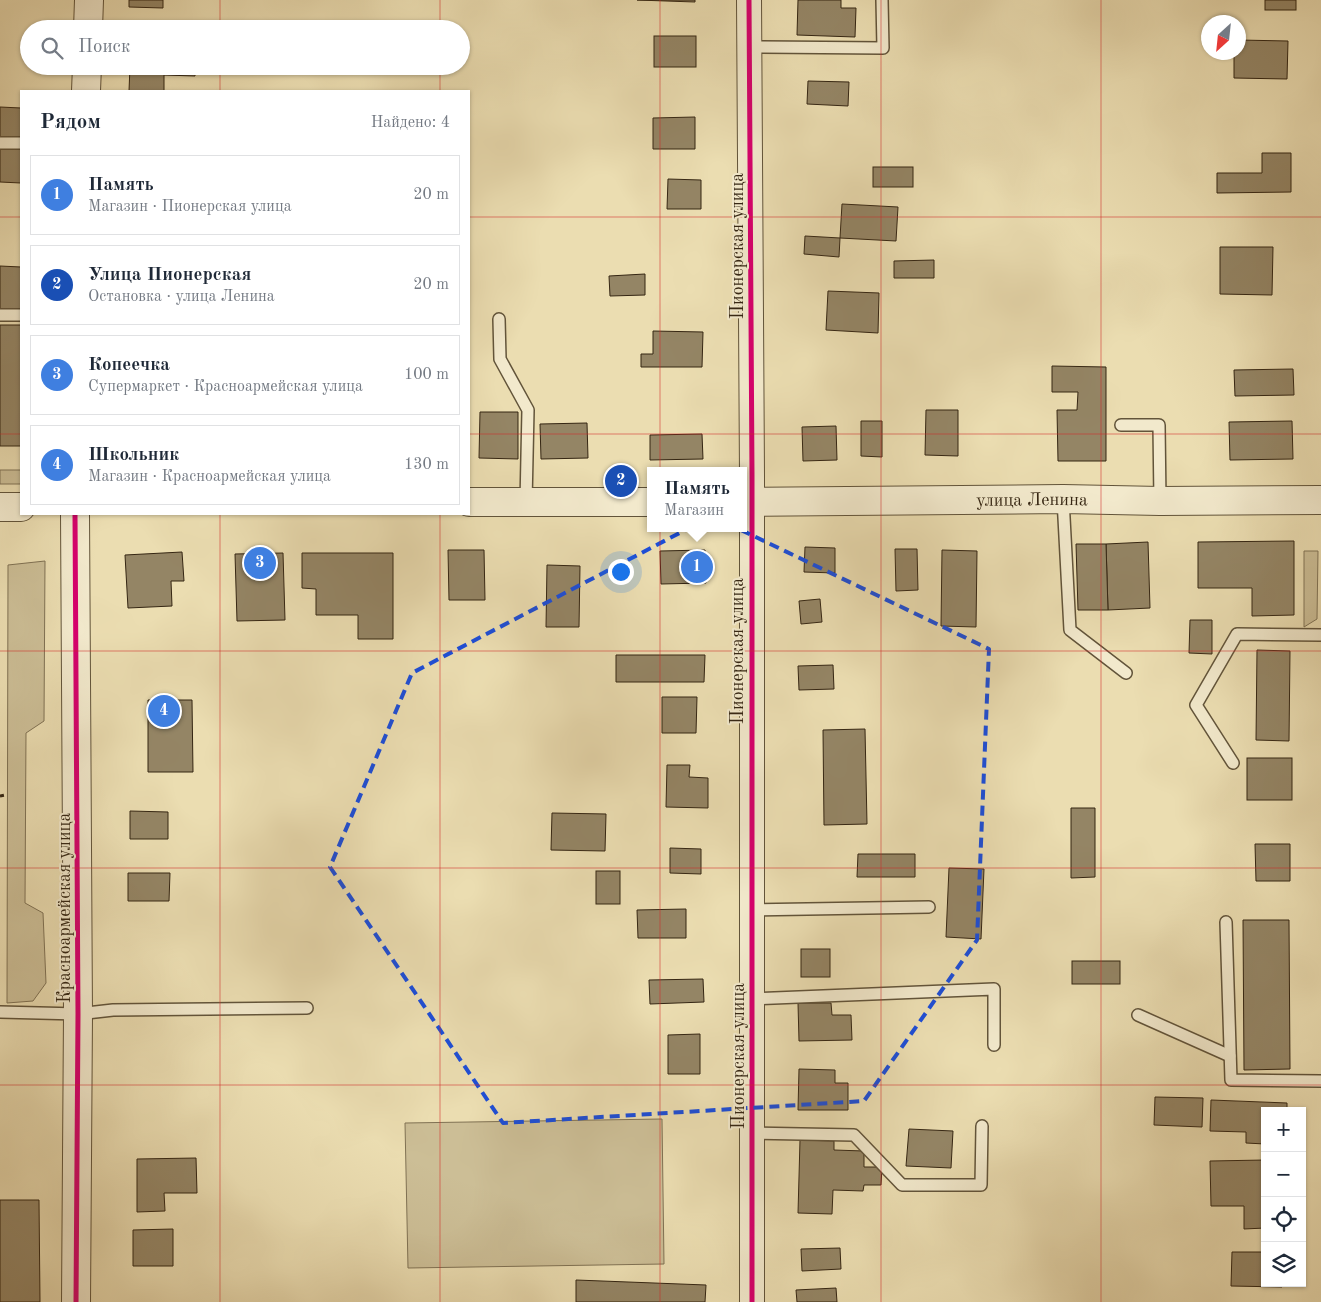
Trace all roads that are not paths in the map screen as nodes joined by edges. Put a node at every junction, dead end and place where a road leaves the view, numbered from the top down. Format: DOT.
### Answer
graph roads {
  1 [pos="89,0"];
  2 [pos="749,0"];
  3 [pos="882,0"];
  4 [pos="88,20"];
  5 [pos="749,47"];
  6 [pos="87,75"];
  7 [pos="86,90"];
  8 [pos="20,142"];
  9 [pos="0,143"];
  10 [pos="0,315"];
  11 [pos="20,315"];
  12 [pos="499,319"];
  13 [pos="1121,425"];
  14 [pos="1063,499"];
  15 [pos="1321,500"];
  16 [pos="1160,501"];
  17 [pos="470,502"];
  18 [pos="526,502"];
  19 [pos="647,502"];
  20 [pos="747,502"];
  21 [pos="20,507"];
  22 [pos="0,508"];
  23 [pos="75,515"];
  24 [pos="1321,635"];
  25 [pos="1126,672"];
  26 [pos="1233,763"];
  27 [pos="929,907"];
  28 [pos="752,910"];
  29 [pos="1226,922"];
  30 [pos="752,999"];
  31 [pos="307,1008"];
  32 [pos="0,1012"];
  33 [pos="78,1014"];
  34 [pos="1138,1014"];
  35 [pos="994,1045"];
  36 [pos="1230,1056"];
  37 [pos="1321,1081"];
  38 [pos="982,1126"];
  39 [pos="752,1133"];
  40 [pos="76,1302"];
  41 [pos="752,1302"];
  1 -- 4 [label="street"];
  2 -- 5 [label="street, Пионерская улица"];
  3 -- 5 [label="lane"];
  5 -- 20 [label="street, Пионерская улица"];
  6 -- 7 [label="street"];
  8 -- 9 [label="lane"];
  10 -- 11 [label="lane"];
  12 -- 18 [label="lane"];
  13 -- 16 [label="lane"];
  14 -- 16 [label="street, улица Ленина"];
  14 -- 20 [label="street, улица Ленина"];
  14 -- 25 [label="lane"];
  15 -- 16 [label="street, улица Ленина"];
  17 -- 18 [label="street"];
  18 -- 19 [label="street"];
  20 -- 28 [label="street, Пионерская улица"];
  21 -- 22 [label="street"];
  23 -- 33 [label="street, Красноармейская улица"];
  24 -- 26 [label="lane"];
  27 -- 28 [label="lane"];
  28 -- 30 [label="street, Пионерская улица"];
  29 -- 36 [label="lane"];
  30 -- 35 [label="lane"];
  30 -- 39 [label="street, Пионерская улица"];
  31 -- 33 [label="lane"];
  32 -- 33 [label="lane"];
  33 -- 40 [label="street, Красноармейская улица"];
  34 -- 36 [label="lane"];
  36 -- 37 [label="lane"];
  38 -- 39 [label="lane"];
  39 -- 41 [label="street, Пионерская улица"];
}
